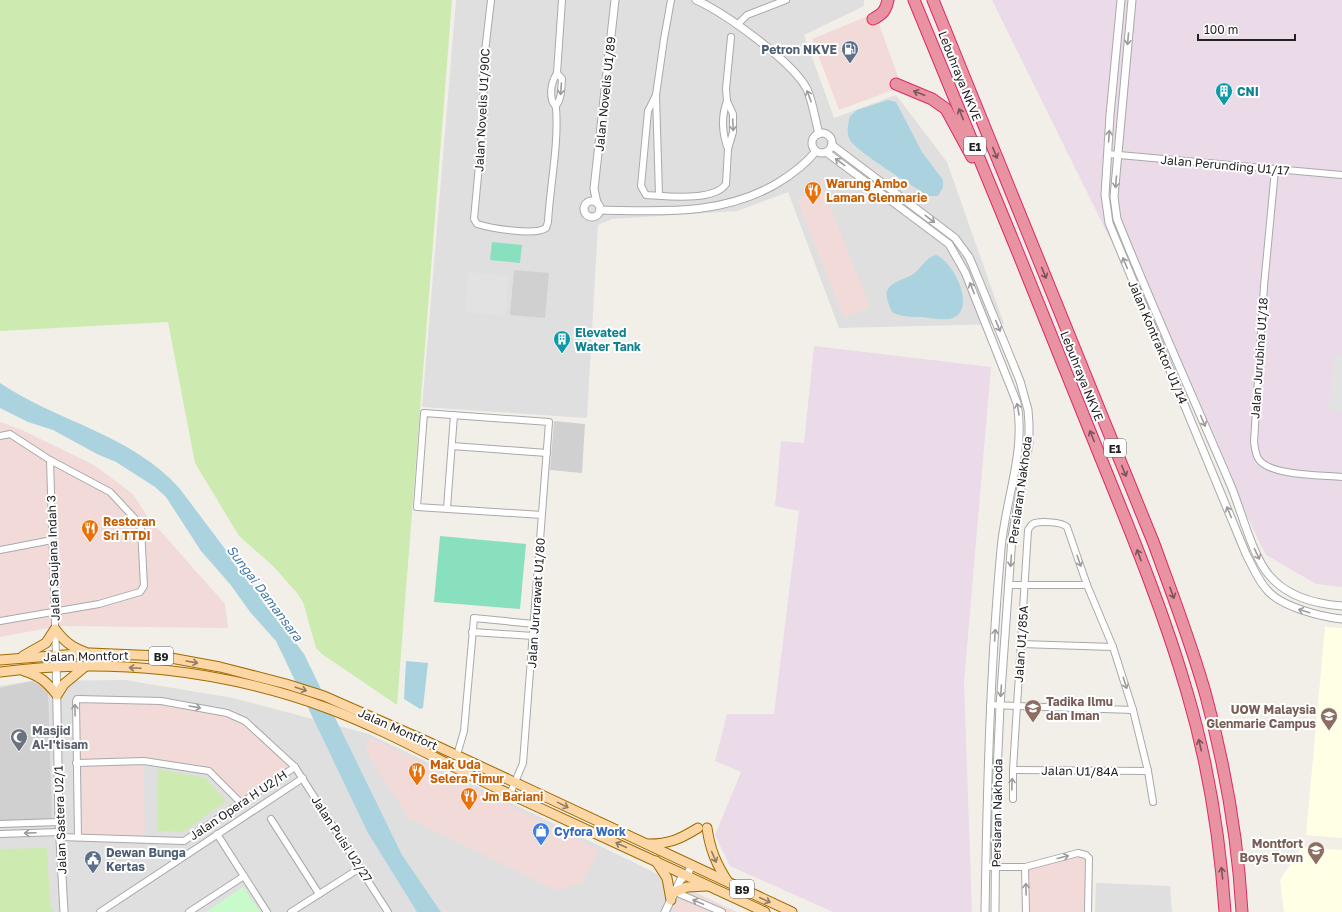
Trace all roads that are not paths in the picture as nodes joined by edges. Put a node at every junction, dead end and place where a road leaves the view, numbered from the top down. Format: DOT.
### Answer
graph roads {
  1 [pos="491,0"];
  2 [pos="562,0"];
  3 [pos="615,0"];
  4 [pos="671,0"];
  5 [pos="696,0"];
  6 [pos="786,0"];
  7 [pos="888,0"];
  8 [pos="914,0"];
  9 [pos="933,0"];
  10 [pos="1121,0"];
  11 [pos="1132,0"];
  12 [pos="873,18"];
  13 [pos="737,25"];
  14 [pos="731,37"];
  15 [pos="896,84"];
  16 [pos="656,95"];
  17 [pos="727,101"];
  18 [pos="646,127"];
  19 [pos="656,128"];
  20 [pos="819,134"];
  21 [pos="832,145"];
  22 [pos="728,149"];
  23 [pos="816,151"];
  24 [pos="826,152"];
  25 [pos="1108,154"];
  26 [pos="1118,155"];
  27 [pos="1275,170"];
  28 [pos="1342,175"];
  29 [pos="594,189"];
  30 [pos="659,196"];
  31 [pos="588,202"];
  32 [pos="599,206"];
  33 [pos="1035,292"];
  34 [pos="454,415"];
  35 [pos="0,436"];
  36 [pos="452,446"];
  37 [pos="547,453"];
  38 [pos="50,460"];
  39 [pos="1342,477"];
  40 [pos="447,508"];
  41 [pos="542,515"];
  42 [pos="52,540"];
  43 [pos="0,550"];
  44 [pos="1009,585"];
  45 [pos="1025,585"];
  46 [pos="1087,585"];
  47 [pos="1342,606"];
  48 [pos="54,612"];
  49 [pos="1342,619"];
  50 [pos="0,620"];
  51 [pos="534,624"];
  52 [pos="55,629"];
  53 [pos="472,632"];
  54 [pos="533,636"];
  55 [pos="1021,644"];
  56 [pos="1113,647"];
  57 [pos="90,653"];
  58 [pos="56,655"];
  59 [pos="18,658"];
  60 [pos="0,660"];
  61 [pos="87,665"];
  62 [pos="56,667"];
  63 [pos="18,669"];
  64 [pos="0,672"];
  65 [pos="57,695"];
  66 [pos="990,705"];
  67 [pos="1000,706"];
  68 [pos="1018,706"];
  69 [pos="1133,710"];
  70 [pos="457,755"];
  71 [pos="76,763"];
  72 [pos="295,767"];
  73 [pos="1013,770"];
  74 [pos="1148,771"];
  75 [pos="302,778"];
  76 [pos="516,782"];
  77 [pos="510,794"];
  78 [pos="1013,799"];
  79 [pos="1153,802"];
  80 [pos="241,803"];
  81 [pos="271,819"];
  82 [pos="59,822"];
  83 [pos="0,824"];
  84 [pos="0,834"];
  85 [pos="60,834"];
  86 [pos="217,834"];
  87 [pos="78,837"];
  88 [pos="645,844"];
  89 [pos="656,861"];
  90 [pos="688,864"];
  91 [pos="986,867"];
  92 [pos="995,867"];
  93 [pos="1025,867"];
  94 [pos="360,868"];
  95 [pos="683,875"];
  96 [pos="244,876"];
  97 [pos="729,883"];
  98 [pos="711,886"];
  99 [pos="319,894"];
  100 [pos="673,896"];
  101 [pos="387,911"];
  102 [pos="64,912"];
  103 [pos="100,912"];
  104 [pos="189,912"];
  105 [pos="267,912"];
  106 [pos="291,912"];
  107 [pos="665,912"];
  108 [pos="722,912"];
  109 [pos="765,912"];
  110 [pos="792,912"];
  111 [pos="985,912"];
  112 [pos="994,912"];
  113 [pos="1026,912"];
  114 [pos="1088,912"];
  115 [pos="1225,912"];
  116 [pos="1242,912"];
  1 -- 2 [label="street, Jalan Novelis U1/90C"];
  3 -- 29 [label="street, Jalan Novelis U1/89"];
  4 -- 16 [label="street"];
  5 -- 13 [label="street"];
  6 -- 13 [label="street"];
  7 -- 12 [label="highway"];
  33 -- 8 [label="highway, Lebuhraya NKVE / E1, one-way"];
  9 -- 116 [label="highway, Lebuhraya NKVE / E1, one-way"];
  25 -- 10 [label="street, Jalan Kontraktor U1/14, one-way"];
  11 -- 26 [label="street, Jalan Kontraktor U1/14, one-way"];
  20 -- 13 [label="street, one-way"];
  14 -- 17 [label="street"];
  33 -- 15 [label="highway, one-way"];
  16 -- 18 [label="street"];
  16 -- 19 [label="street"];
  17 -- 22 [label="street"];
  17 -- 22 [label="street, one-way"];
  18 -- 19 [label="street"];
  18 -- 30 [label="street"];
  19 -- 30 [label="street"];
  20 -- 21 [label="street"];
  20 -- 23 [label="street"];
  21 -- 24 [label="street"];
  21 -- 44 [label="street, Persiaran Nakhoda, one-way"];
  22 -- 30 [label="street"];
  23 -- 24 [label="street"];
  23 -- 32 [label="street"];
  66 -- 24 [label="street, Persiaran Nakhoda, one-way"];
  25 -- 26 [label="street, Jalan Perunding U1/17"];
  49 -- 25 [label="street, Jalan Kontraktor U1/14, one-way"];
  26 -- 27 [label="street, Jalan Perunding U1/17"];
  26 -- 47 [label="street, Jalan Kontraktor U1/14, one-way"];
  27 -- 28 [label="street, Jalan Perunding U1/17"];
  27 -- 39 [label="street, Jalan Jurubina U1/18"];
  29 -- 31 [label="street, Jalan Novelis U1/89"];
  29 -- 32 [label="street, Jalan Novelis U1/89"];
  31 -- 32 [label="street"];
  31 -- 32 [label="street"];
  115 -- 33 [label="highway, Lebuhraya NKVE / E1, one-way"];
  34 -- 36 [label="street"];
  34 -- 37 [label="street, Jalan Jururawat U1/80"];
  34 -- 40 [label="street"];
  35 -- 38 [label="street"];
  36 -- 37 [label="street"];
  36 -- 40 [label="street"];
  37 -- 41 [label="street, Jalan Jururawat U1/80"];
  38 -- 42 [label="street, Jalan Saujana Indah 3"];
  38 -- 48 [label="street"];
  40 -- 41 [label="street"];
  41 -- 51 [label="street, Jalan Jururawat U1/80"];
  42 -- 43 [label="street"];
  42 -- 48 [label="street, Jalan Saujana Indah 3"];
  44 -- 45 [label="street"];
  44 -- 67 [label="street, Persiaran Nakhoda, one-way"];
  45 -- 46 [label="street"];
  45 -- 46 [label="street, Jalan U1/85A, one-way"];
  45 -- 55 [label="street, Jalan U1/85A"];
  46 -- 56 [label="street"];
  48 -- 50 [label="street"];
  48 -- 52 [label="street, Jalan Saujana Indah 3"];
  51 -- 53 [label="street"];
  51 -- 54 [label="street, Jalan Jururawat U1/80"];
  52 -- 57 [label="main road"];
  52 -- 58 [label="street, Jalan Saujana Indah 3"];
  52 -- 59 [label="main road"];
  53 -- 54 [label="street"];
  53 -- 70 [label="street"];
  54 -- 76 [label="street, Jalan Jururawat U1/80"];
  55 -- 56 [label="street"];
  55 -- 68 [label="street, Jalan U1/85A"];
  56 -- 69 [label="street, one-way"];
  57 -- 58 [label="main road, Jalan Montfort / B9"];
  57 -- 70 [label="main road, Jalan Montfort / B9, one-way"];
  58 -- 59 [label="main road, Jalan Montfort / B9"];
  58 -- 62 [label="street, Jalan Sastera U2/1"];
  59 -- 60 [label="main road, Jalan Montfort / B9"];
  61 -- 62 [label="main road, Jalan Montfort / B9"];
  61 -- 65 [label="main road"];
  77 -- 61 [label="main road, Jalan Montfort / B9, one-way"];
  62 -- 63 [label="main road, Jalan Montfort / B9"];
  62 -- 65 [label="street, Jalan Sastera U2/1"];
  63 -- 64 [label="main road, Jalan Montfort / B9"];
  63 -- 65 [label="main road"];
  65 -- 82 [label="street, Jalan Sastera U2/1"];
  66 -- 67 [label="street"];
  66 -- 91 [label="street, Persiaran Nakhoda"];
  67 -- 68 [label="street"];
  67 -- 92 [label="street, Persiaran Nakhoda"];
  68 -- 69 [label="street"];
  68 -- 73 [label="street, Jalan U1/85A"];
  69 -- 74 [label="street"];
  70 -- 76 [label="main road, Jalan Montfort / B9"];
  71 -- 72 [label="street, Jalan Puisi U2/27, one-way"];
  71 -- 80 [label="street"];
  71 -- 87 [label="street"];
  72 -- 75 [label="street, Jalan Puisi U2/27"];
  72 -- 80 [label="street, Jalan Opera H U2/H"];
  73 -- 74 [label="street, Jalan U1/84A"];
  78 -- 73 [label="street, Jalan U1/85A, one-way"];
  74 -- 79 [label="street"];
  75 -- 86 [label="street"];
  75 -- 94 [label="street, Jalan Puisi U2/27"];
  76 -- 77 [label="street, Jalan Jururawat U1/80"];
  76 -- 88 [label="main road, Jalan Montfort / B9, one-way"];
  89 -- 77 [label="main road, Jalan Montfort / B9, one-way"];
  80 -- 87 [label="street, Jalan Opera H U2/H"];
  81 -- 99 [label="street"];
  82 -- 83 [label="street"];
  82 -- 85 [label="street, Jalan Sastera U2/1"];
  85 -- 84 [label="street, Jalan Opera H U2/H, one-way"];
  85 -- 87 [label="street, Jalan Opera H U2/H"];
  85 -- 102 [label="street, Jalan Sastera U2/1"];
  86 -- 96 [label="street"];
  86 -- 103 [label="street"];
  88 -- 90 [label="main road, Jalan Montfort / B9"];
  88 -- 97 [label="main road, one-way"];
  89 -- 95 [label="main road, Jalan Montfort / B9"];
  89 -- 100 [label="main road"];
  90 -- 95 [label="street"];
  90 -- 97 [label="main road, Jalan Montfort / B9"];
  91 -- 92 [label="street"];
  91 -- 111 [label="street, Persiaran Nakhoda"];
  92 -- 93 [label="street"];
  92 -- 112 [label="street, Persiaran Nakhoda"];
  113 -- 93 [label="street, one-way"];
  93 -- 114 [label="street, one-way"];
  94 -- 99 [label="street"];
  94 -- 101 [label="street, Jalan Puisi U2/27"];
  95 -- 98 [label="main road, Jalan Montfort / B9"];
  95 -- 100 [label="street"];
  96 -- 104 [label="street"];
  96 -- 105 [label="street"];
  97 -- 110 [label="main road, Jalan Montfort / B9, one-way"];
  98 -- 100 [label="main road"];
  98 -- 109 [label="main road, Jalan Montfort / B9"];
  99 -- 106 [label="street"];
  100 -- 107 [label="street"];
  108 -- 100 [label="street, one-way"];
}
